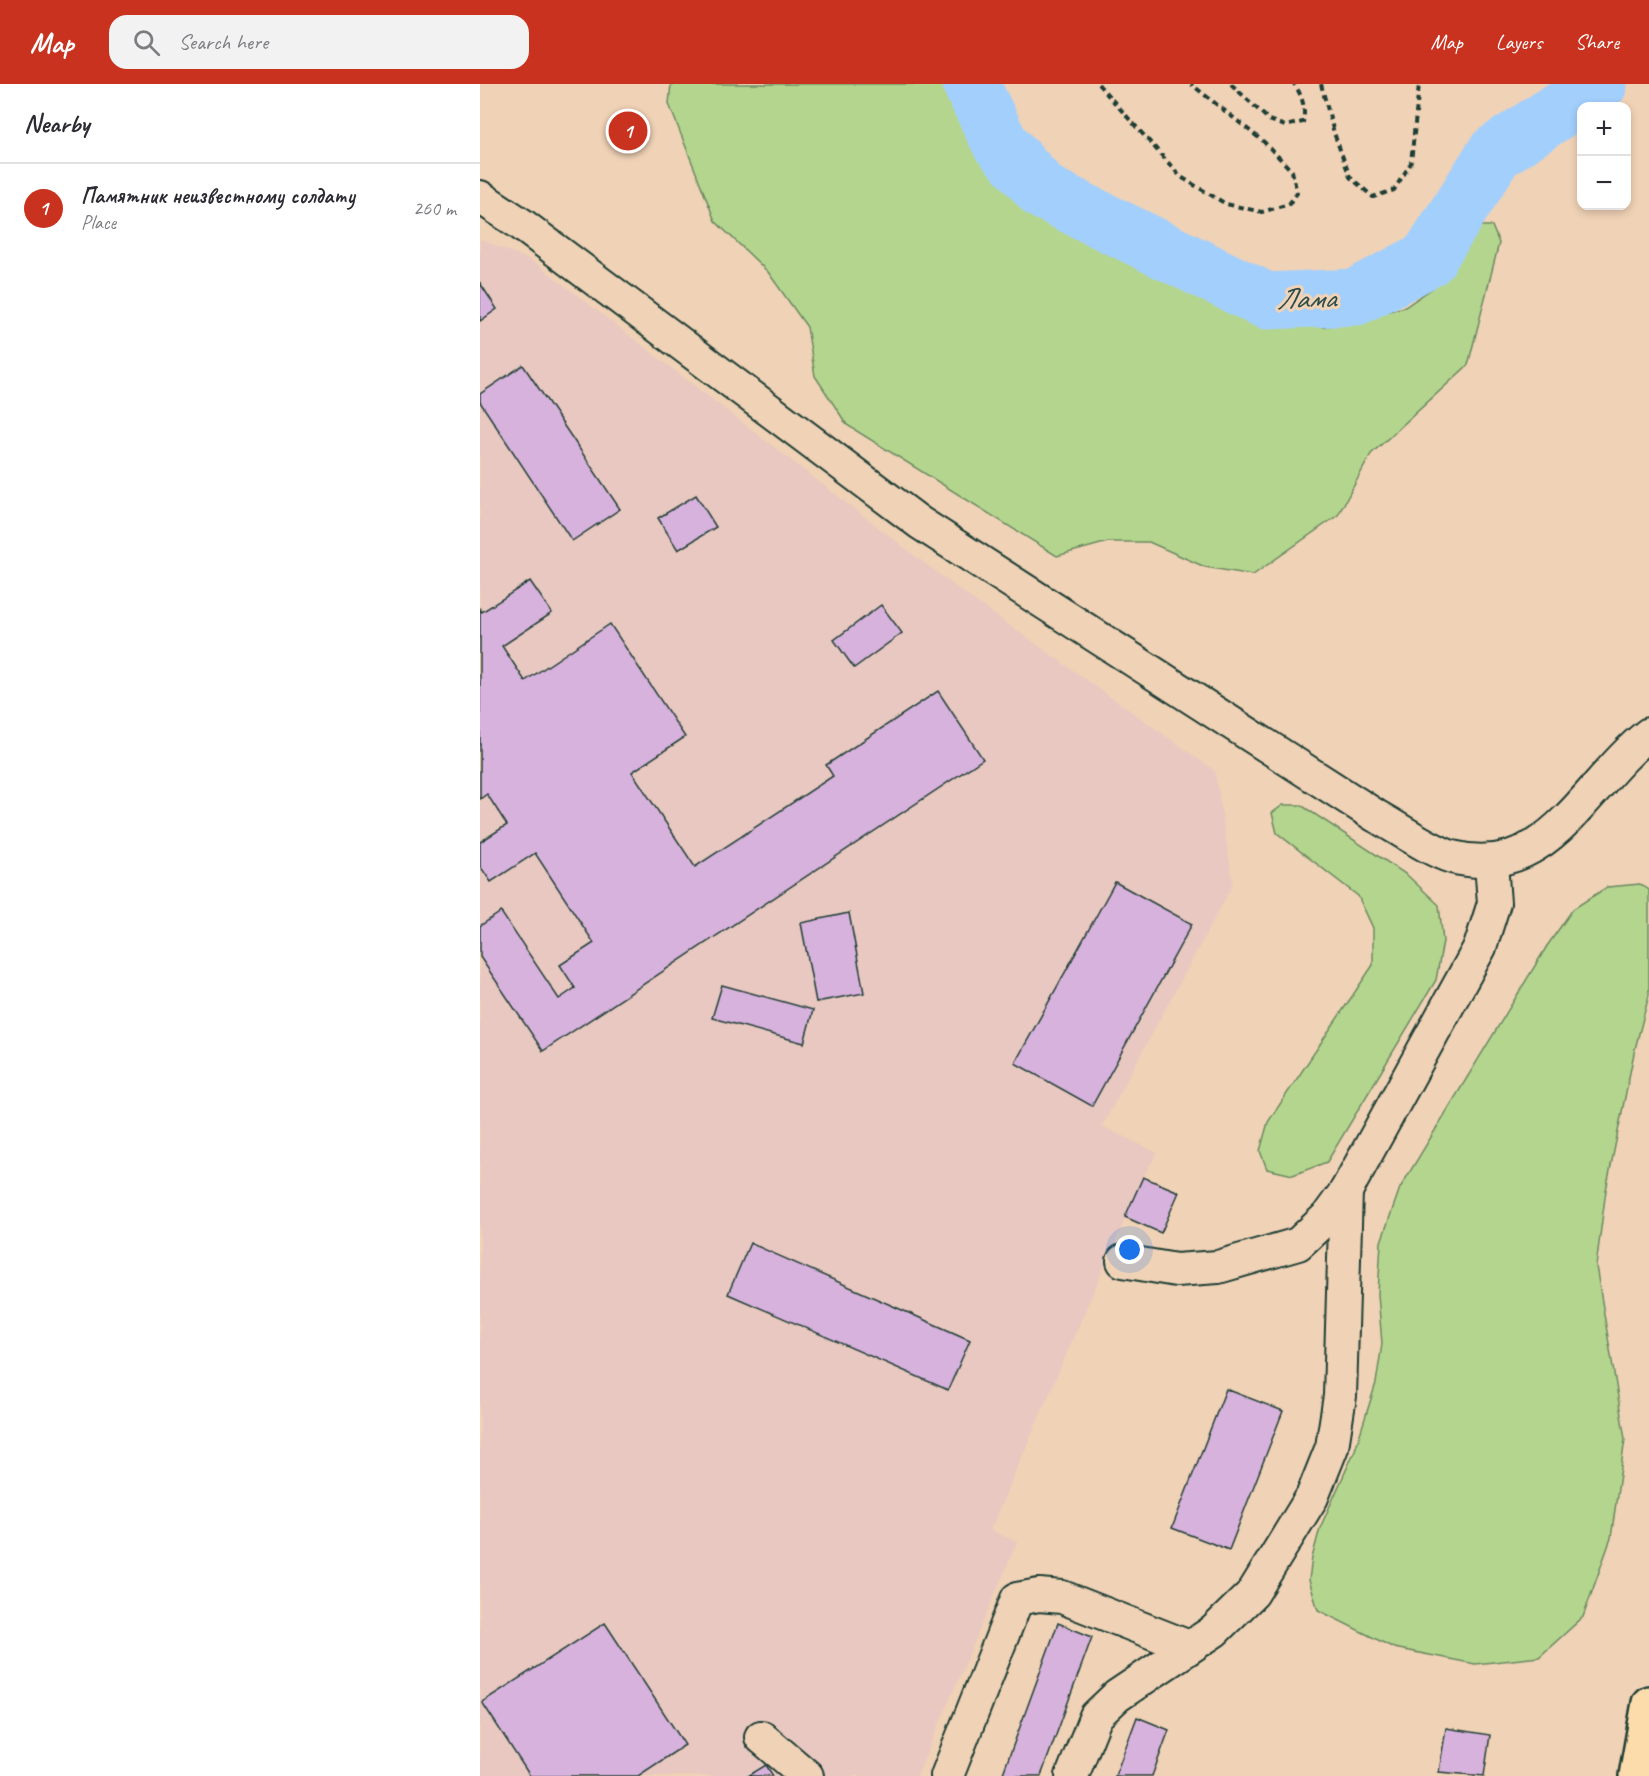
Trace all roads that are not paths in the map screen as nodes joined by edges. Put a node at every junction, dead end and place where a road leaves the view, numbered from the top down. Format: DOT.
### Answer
graph roads {
  1 [pos="480,197"];
  2 [pos="1649,734"];
  3 [pos="1491,862"];
  4 [pos="1346,1191"];
  5 [pos="1122,1261"];
  6 [pos="1189,1647"];
  7 [pos="1649,1703"];
  8 [pos="761,1737"];
  9 [pos="807,1776"];
  10 [pos="947,1776"];
  11 [pos="1072,1776"];
  12 [pos="1636,1776"];
  1 -- 3 [label="street"];
  2 -- 3 [label="street"];
  3 -- 4 [label="street"];
  4 -- 5 [label="street"];
  4 -- 6 [label="street"];
  6 -- 10 [label="street"];
  6 -- 11 [label="street"];
  7 -- 12 [label="main road"];
  8 -- 9 [label="street"];
}
